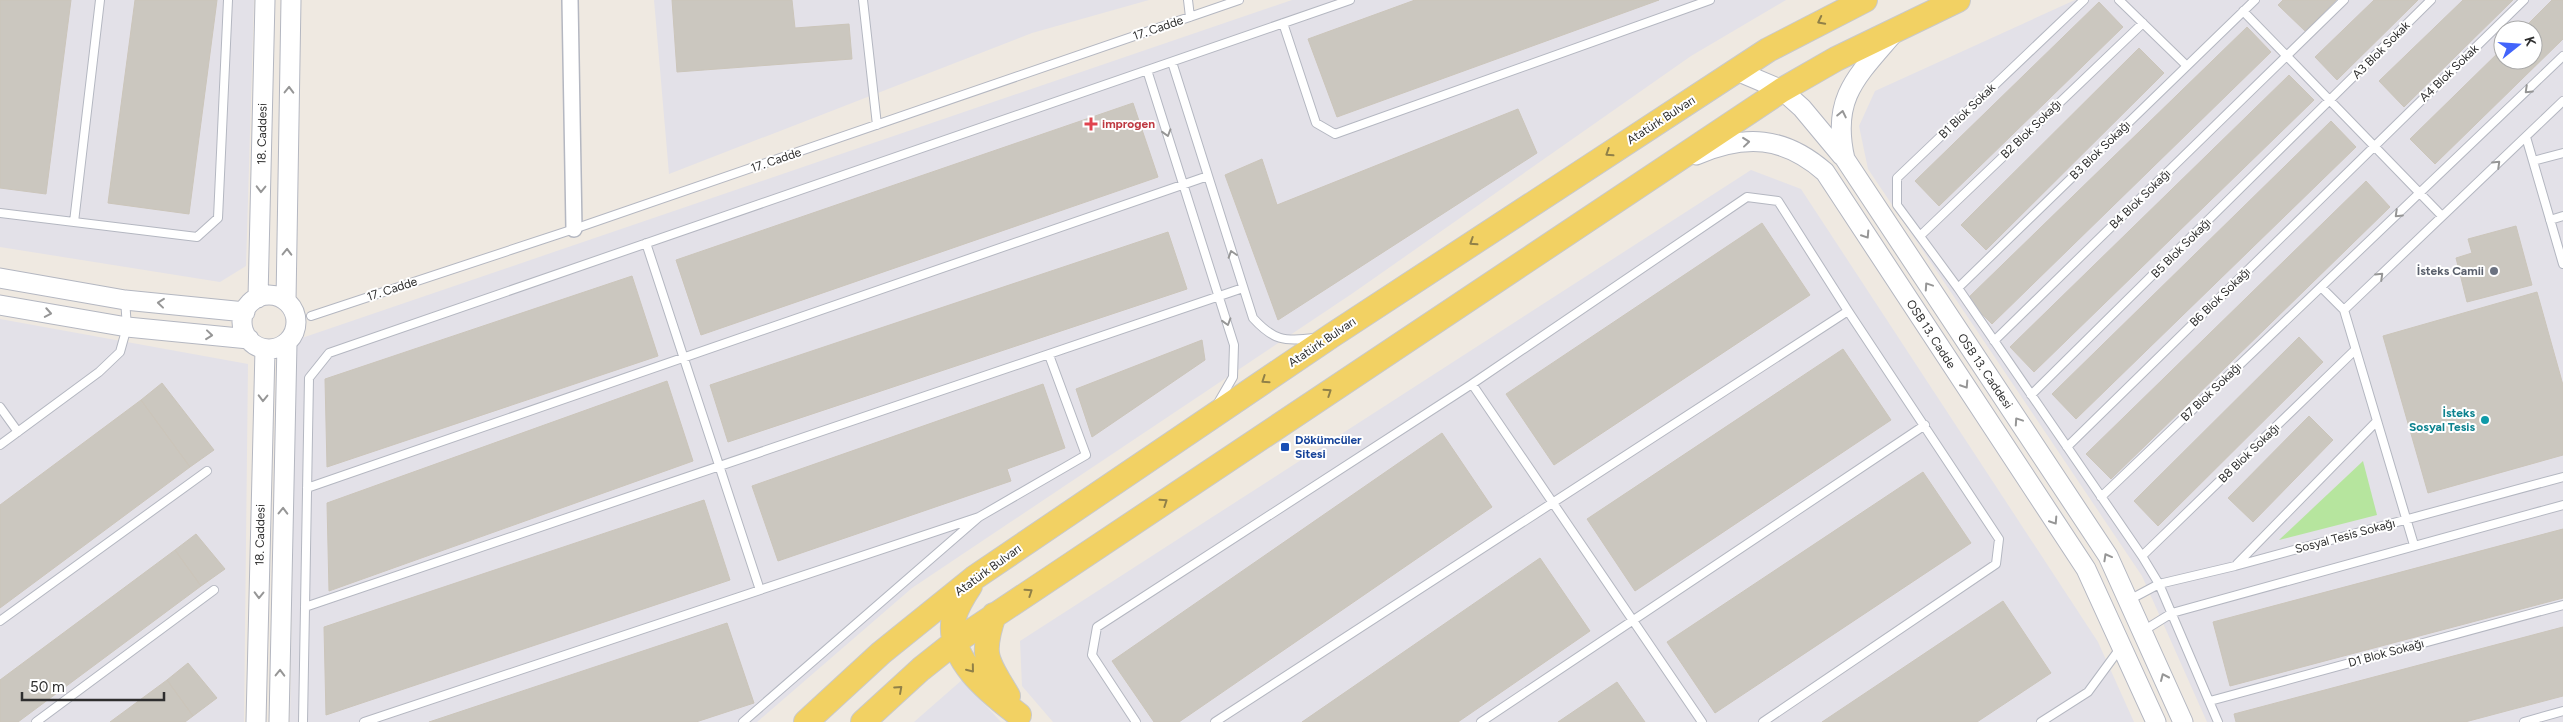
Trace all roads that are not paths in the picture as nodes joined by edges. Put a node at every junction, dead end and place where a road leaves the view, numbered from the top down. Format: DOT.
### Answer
graph roads {
  1 [pos="100,0"];
  2 [pos="228,0"];
  3 [pos="265,0"];
  4 [pos="291,0"];
  5 [pos="570,0"];
  6 [pos="863,0"];
  7 [pos="1188,0"];
  8 [pos="1239,0"];
  9 [pos="1350,0"];
  10 [pos="1710,0"];
  11 [pos="1865,0"];
  12 [pos="1958,0"];
  13 [pos="2084,0"];
  14 [pos="2119,0"];
  15 [pos="2254,0"];
  16 [pos="2344,0"];
  17 [pos="2431,0"];
  18 [pos="2524,0"];
  19 [pos="2243,11"];
  20 [pos="1190,17"];
  21 [pos="1283,23"];
  22 [pos="2143,23"];
  23 [pos="1899,28"];
  24 [pos="2286,56"];
  25 [pos="2563,56"];
  26 [pos="1172,62"];
  27 [pos="2187,66"];
  28 [pos="1147,70"];
  29 [pos="1737,70"];
  30 [pos="1782,90"];
  31 [pos="2330,100"];
  32 [pos="2563,101"];
  33 [pos="876,125"];
  34 [pos="2526,136"];
  35 [pos="2374,146"];
  36 [pos="2563,153"];
  37 [pos="1845,159"];
  38 [pos="2533,161"];
  39 [pos="1667,167"];
  40 [pos="1208,176"];
  41 [pos="1183,184"];
  42 [pos="2419,193"];
  43 [pos="0,213"];
  44 [pos="2442,216"];
  45 [pos="2563,216"];
  46 [pos="2550,220"];
  47 [pos="74,222"];
  48 [pos="574,229"];
  49 [pos="1920,236"];
  50 [pos="646,243"];
  51 [pos="2563,264"];
  52 [pos="0,278"];
  53 [pos="2321,287"];
  54 [pos="1243,288"];
  55 [pos="1958,288"];
  56 [pos="1219,297"];
  57 [pos="258,298"];
  58 [pos="125,300"];
  59 [pos="288,303"];
  60 [pos="0,305"];
  61 [pos="2344,310"];
  62 [pos="1848,311"];
  63 [pos="245,312"];
  64 [pos="311,316"];
  65 [pos="127,327"];
  66 [pos="1331,336"];
  67 [pos="291,337"];
  68 [pos="1994,341"];
  69 [pos="257,344"];
  70 [pos="2356,350"];
  71 [pos="1049,356"];
  72 [pos="684,358"];
  73 [pos="1472,384"];
  74 [pos="2031,396"];
  75 [pos="0,407"];
  76 [pos="1210,417"];
  77 [pos="2377,421"];
  78 [pos="1925,425"];
  79 [pos="18,432"];
  80 [pos="0,445"];
  81 [pos="2067,447"];
  82 [pos="719,466"];
  83 [pos="207,471"];
  84 [pos="2563,477"];
  85 [pos="308,488"];
  86 [pos="2101,497"];
  87 [pos="1554,502"];
  88 [pos="2563,505"];
  89 [pos="979,517"];
  90 [pos="2406,519"];
  91 [pos="2414,545"];
  92 [pos="2142,556"];
  93 [pos="2235,566"];
  94 [pos="974,578"];
  95 [pos="2159,584"];
  96 [pos="214,590"];
  97 [pos="760,590"];
  98 [pos="2129,600"];
  99 [pos="2563,605"];
  100 [pos="305,607"];
  101 [pos="2172,613"];
  102 [pos="994,615"];
  103 [pos="2108,615"];
  104 [pos="0,621"];
  105 [pos="1634,621"];
  106 [pos="2143,631"];
  107 [pos="955,642"];
  108 [pos="2122,645"];
  109 [pos="2210,702"];
  110 [pos="2563,711"];
  111 [pos="1021,719"];
  112 [pos="36,722"];
  113 [pos="256,722"];
  114 [pos="279,722"];
  115 [pos="303,722"];
  116 [pos="364,722"];
  117 [pos="743,722"];
  118 [pos="806,722"];
  119 [pos="863,722"];
  120 [pos="1136,722"];
  121 [pos="1215,722"];
  122 [pos="1481,722"];
  123 [pos="1702,722"];
  124 [pos="1763,722"];
  125 [pos="2042,722"];
  126 [pos="2156,722"];
  127 [pos="2183,722"];
  128 [pos="2218,722"];
  129 [pos="2524,722"];
  1 -- 47 [label="lane"];
  2 -- 47 [label="lane"];
  3 -- 57 [label="street, 18. Caddesi, one-way"];
  59 -- 4 [label="street, one-way"];
  5 -- 48 [label="street"];
  6 -- 33 [label="lane"];
  7 -- 20 [label="lane"];
  8 -- 20 [label="lane, 17. Cadde"];
  9 -- 21 [label="lane"];
  10 -- 21 [label="lane"];
  11 -- 29 [label="main road, Atatürk Bulvarı, one-way"];
  12 -- 23 [label="main road"];
  13 -- 49 [label="lane, B1 Blok Sokak"];
  14 -- 22 [label="lane"];
  15 -- 19 [label="lane, B3 Blok Sokağı"];
  16 -- 24 [label="lane, B4 Blok Sokağı"];
  17 -- 31 [label="lane, A3 Blok Sokak"];
  18 -- 35 [label="lane, A4 Blok Sokak"];
  19 -- 24 [label="lane"];
  19 -- 27 [label="lane, B3 Blok Sokağı"];
  20 -- 33 [label="lane, 17. Cadde"];
  21 -- 26 [label="lane"];
  22 -- 27 [label="lane"];
  22 -- 49 [label="lane, B2 Blok Sokağı"];
  23 -- 30 [label="main road"];
  37 -- 23 [label="street, OSB 13. Caddesi, one-way"];
  24 -- 31 [label="lane"];
  24 -- 68 [label="lane, B4 Blok Sokağı"];
  25 -- 42 [label="lane, B7 Blok Sokağı, one-way"];
  26 -- 28 [label="lane"];
  26 -- 40 [label="lane"];
  27 -- 55 [label="lane, B3 Blok Sokağı"];
  28 -- 41 [label="lane, one-way"];
  28 -- 50 [label="lane"];
  29 -- 30 [label="street"];
  29 -- 66 [label="main road, Atatürk Bulvarı, one-way"];
  30 -- 37 [label="street"];
  30 -- 39 [label="main road"];
  31 -- 35 [label="lane"];
  31 -- 74 [label="lane, B5 Blok Sokağı"];
  32 -- 34 [label="lane"];
  33 -- 48 [label="lane, 17. Cadde"];
  34 -- 38 [label="lane"];
  44 -- 34 [label="lane, one-way"];
  35 -- 42 [label="lane"];
  35 -- 81 [label="lane, B6 Blok Sokağı"];
  36 -- 38 [label="lane"];
  98 -- 37 [label="street, OSB 13. Caddesi, one-way"];
  38 -- 46 [label="lane"];
  102 -- 39 [label="main road, one-way"];
  39 -- 103 [label="street, OSB 13. Cadde, one-way"];
  40 -- 41 [label="lane"];
  54 -- 40 [label="lane, one-way"];
  41 -- 56 [label="lane"];
  41 -- 72 [label="lane"];
  42 -- 44 [label="lane"];
  42 -- 53 [label="lane, B7 Blok Sokağı, one-way"];
  43 -- 47 [label="lane"];
  61 -- 44 [label="lane, one-way"];
  45 -- 46 [label="lane"];
  46 -- 51 [label="lane"];
  48 -- 64 [label="lane, 17. Cadde"];
  49 -- 55 [label="lane, B1 Blok Sokak"];
  50 -- 72 [label="lane"];
  50 -- 85 [label="lane"];
  52 -- 58 [label="street"];
  53 -- 61 [label="lane"];
  53 -- 86 [label="lane, B7 Blok Sokağı"];
  54 -- 56 [label="lane"];
  54 -- 66 [label="lane"];
  55 -- 68 [label="lane, B1 Blok Sokak"];
  56 -- 71 [label="lane"];
  56 -- 76 [label="lane, one-way"];
  57 -- 59 [label="street"];
  57 -- 63 [label="street"];
  63 -- 58 [label="street, one-way"];
  58 -- 65 [label="lane"];
  59 -- 64 [label="street"];
  59 -- 67 [label="street"];
  60 -- 65 [label="street, one-way"];
  61 -- 70 [label="lane"];
  62 -- 73 [label="lane"];
  62 -- 78 [label="lane"];
  62 -- 87 [label="lane"];
  63 -- 69 [label="street"];
  64 -- 67 [label="street"];
  65 -- 69 [label="street, one-way"];
  65 -- 79 [label="lane"];
  66 -- 76 [label="main road, Atatürk Bulvarı, one-way"];
  67 -- 69 [label="street"];
  114 -- 67 [label="street, one-way"];
  68 -- 74 [label="lane, B1 Blok Sokak"];
  69 -- 113 [label="street, 18. Caddesi, one-way"];
  70 -- 77 [label="lane"];
  70 -- 92 [label="lane, B8 Blok Sokağı"];
  71 -- 82 [label="lane"];
  71 -- 89 [label="lane"];
  72 -- 82 [label="lane"];
  72 -- 85 [label="lane"];
  73 -- 87 [label="lane"];
  73 -- 120 [label="lane"];
  74 -- 81 [label="lane, B1 Blok Sokak"];
  75 -- 79 [label="lane"];
  76 -- 94 [label="main road, Atatürk Bulvarı"];
  77 -- 90 [label="lane"];
  77 -- 93 [label="lane"];
  78 -- 105 [label="lane"];
  78 -- 124 [label="lane"];
  79 -- 80 [label="lane"];
  81 -- 86 [label="lane, B1 Blok Sokak"];
  82 -- 97 [label="lane"];
  82 -- 100 [label="lane"];
  83 -- 104 [label="lane"];
  84 -- 90 [label="lane, Sosyal Tesis Sokağı"];
  85 -- 100 [label="lane"];
  86 -- 92 [label="lane, B1 Blok Sokak"];
  87 -- 105 [label="lane"];
  87 -- 121 [label="lane"];
  88 -- 91 [label="lane"];
  89 -- 97 [label="lane"];
  89 -- 117 [label="lane"];
  90 -- 91 [label="lane"];
  90 -- 93 [label="lane, Sosyal Tesis Sokağı"];
  91 -- 101 [label="lane"];
  92 -- 95 [label="lane, B1 Blok Sokak"];
  93 -- 95 [label="lane, Sosyal Tesis Sokağı"];
  94 -- 107 [label="main road"];
  94 -- 118 [label="main road, Atatürk Bulvarı"];
  95 -- 98 [label="lane, Sosyal Tesis Sokağı"];
  95 -- 101 [label="lane, B1 Blok Sokak"];
  96 -- 112 [label="lane"];
  97 -- 116 [label="lane"];
  98 -- 103 [label="street"];
  98 -- 106 [label="street, OSB 13. Caddesi"];
  99 -- 109 [label="lane, D1 Blok Sokağı"];
  100 -- 115 [label="lane"];
  101 -- 106 [label="lane"];
  101 -- 109 [label="lane, B1 Blok Sokak"];
  102 -- 107 [label="main road"];
  102 -- 111 [label="main road"];
  103 -- 108 [label="street, OSB 13. Cadde"];
  105 -- 122 [label="lane"];
  105 -- 123 [label="lane"];
  106 -- 108 [label="street"];
  127 -- 106 [label="street, OSB 13. Caddesi, one-way"];
  107 -- 111 [label="main road, one-way"];
  119 -- 107 [label="main road, one-way"];
  108 -- 125 [label="lane"];
  108 -- 126 [label="street"];
  109 -- 128 [label="lane, B1 Blok Sokak"];
  110 -- 129 [label="lane"];
}
